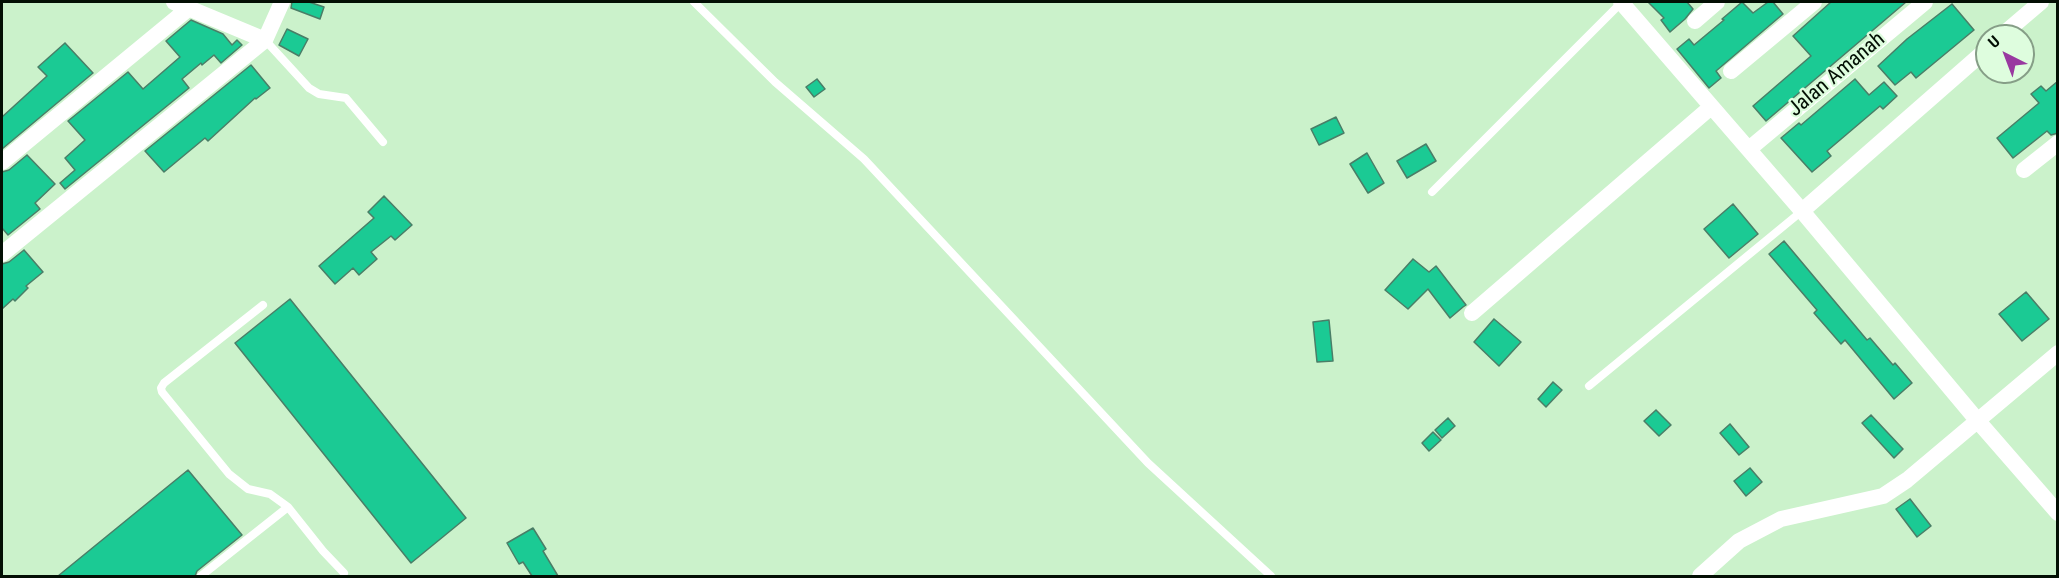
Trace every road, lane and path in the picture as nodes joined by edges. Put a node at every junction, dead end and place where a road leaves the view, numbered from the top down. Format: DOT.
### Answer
graph roads {
  1 [pos="282,2"];
  2 [pos="694,2"];
  3 [pos="1621,2"];
  4 [pos="1717,2"];
  5 [pos="1814,2"];
  6 [pos="1925,2"];
  7 [pos="2041,2"];
  8 [pos="181,5"];
  9 [pos="1695,21"];
  10 [pos="2015,24"];
  11 [pos="265,40"];
  12 [pos="1975,60"];
  13 [pos="1731,71"];
  14 [pos="1711,107"];
  15 [pos="383,142"];
  16 [pos="2058,143"];
  17 [pos="1749,149"];
  18 [pos="2,162"];
  19 [pos="2024,170"];
  20 [pos="1432,192"];
  21 [pos="1802,211"];
  22 [pos="2,254"];
  23 [pos="263,305"];
  24 [pos="1472,313"];
  25 [pos="2058,353"];
  26 [pos="1589,386"];
  27 [pos="1977,420"];
  28 [pos="288,507"];
  29 [pos="2058,513"];
  30 [pos="344,573"];
  31 [pos="201,576"];
  32 [pos="1271,576"];
  33 [pos="1700,576"];
  1 -- 11 [label="street"];
  2 -- 32 [label="lane"];
  3 -- 14 [label="street"];
  3 -- 20 [label="lane"];
  4 -- 9 [label="street"];
  5 -- 13 [label="street"];
  6 -- 17 [label="street, Jalan Amanah"];
  7 -- 10 [label="street"];
  8 -- 11 [label="street"];
  8 -- 18 [label="street"];
  11 -- 15 [label="lane"];
  11 -- 22 [label="street"];
  12 -- 21 [label="street"];
  14 -- 17 [label="street"];
  14 -- 24 [label="street"];
  16 -- 19 [label="street"];
  17 -- 21 [label="street"];
  21 -- 26 [label="lane"];
  21 -- 27 [label="street"];
  23 -- 28 [label="lane"];
  25 -- 27 [label="street"];
  27 -- 29 [label="street"];
  27 -- 33 [label="street"];
  28 -- 30 [label="lane"];
  28 -- 31 [label="lane"];
}
